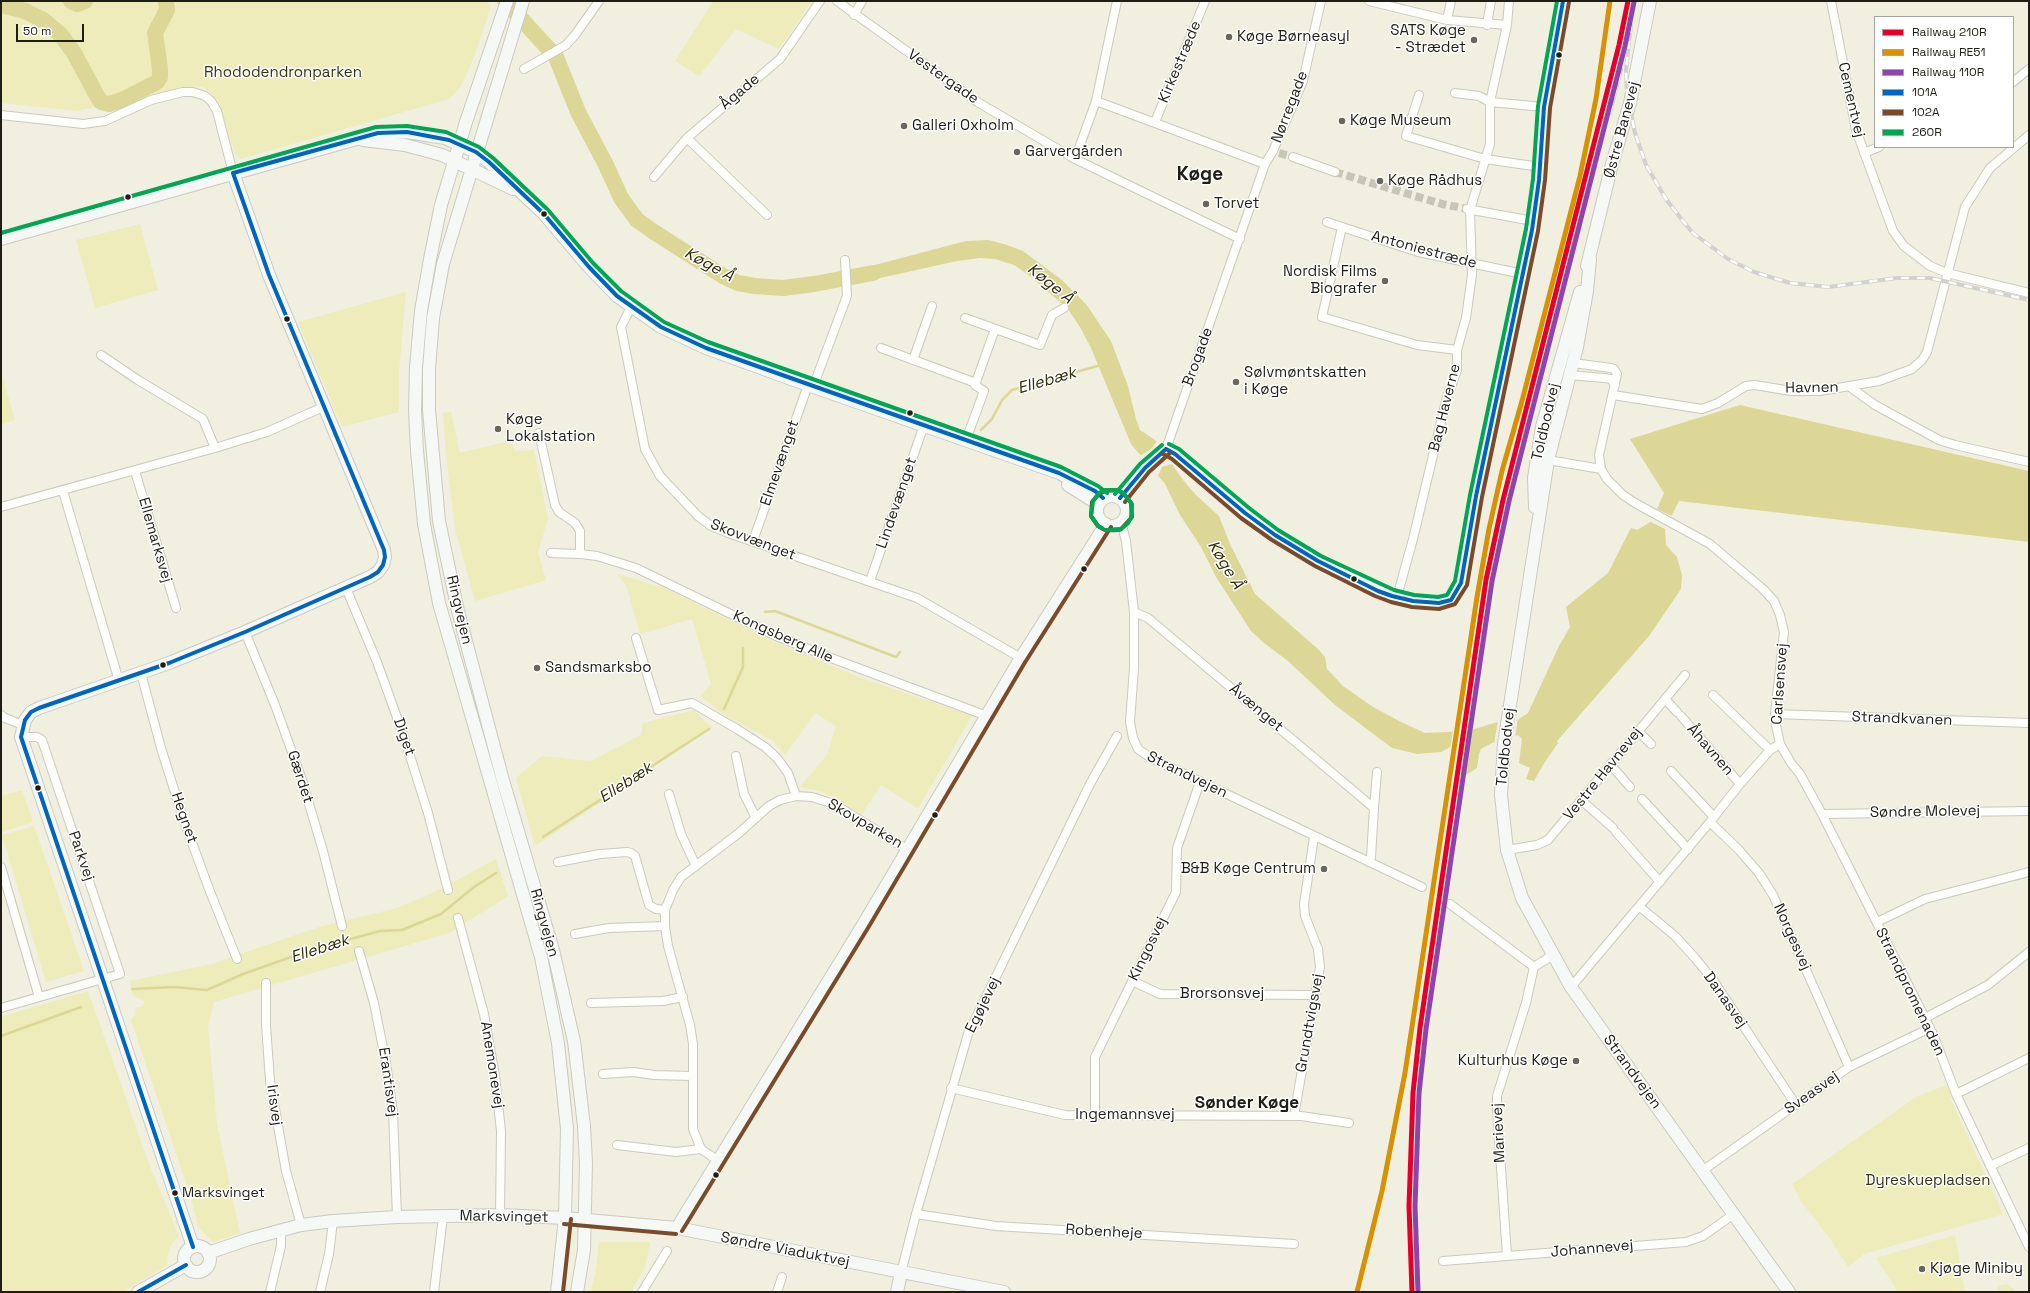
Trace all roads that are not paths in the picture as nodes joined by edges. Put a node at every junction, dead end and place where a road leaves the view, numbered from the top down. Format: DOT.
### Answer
graph roads {
  1 [pos="507,1"];
  2 [pos="523,1"];
  3 [pos="598,1"];
  4 [pos="820,1"];
  5 [pos="837,1"];
  6 [pos="862,1"];
  7 [pos="1117,1"];
  8 [pos="1205,1"];
  9 [pos="1321,1"];
  10 [pos="1369,1"];
  11 [pos="1451,1"];
  12 [pos="1491,1"];
  13 [pos="1509,1"];
  14 [pos="1563,1"];
  15 [pos="1650,1"];
  16 [pos="1831,1"];
  17 [pos="854,14"];
  18 [pos="1447,20"];
  19 [pos="1484,25"];
  20 [pos="1507,25"];
  21 [pos="524,69"];
  22 [pos="2029,69"];
  23 [pos="2014,81"];
  24 [pos="1455,93"];
  25 [pos="1418,95"];
  26 [pos="1096,101"];
  27 [pos="1490,102"];
  28 [pos="1544,107"];
  29 [pos="1,115"];
  30 [pos="1155,122"];
  31 [pos="2029,134"];
  32 [pos="687,138"];
  33 [pos="354,140"];
  34 [pos="460,144"];
  35 [pos="2014,147"];
  36 [pos="1876,148"];
  37 [pos="2013,148"];
  38 [pos="476,152"];
  39 [pos="1864,153"];
  40 [pos="1293,157"];
  41 [pos="1075,159"];
  42 [pos="1485,159"];
  43 [pos="454,160"];
  44 [pos="1266,164"];
  45 [pos="1540,166"];
  46 [pos="471,168"];
  47 [pos="233,172"];
  48 [pos="1335,172"];
  49 [pos="654,178"];
  50 [pos="518,190"];
  51 [pos="1469,209"];
  52 [pos="767,215"];
  53 [pos="1533,221"];
  54 [pos="1327,222"];
  55 [pos="1342,227"];
  56 [pos="1240,238"];
  57 [pos="1,239"];
  58 [pos="845,260"];
  59 [pos="1471,263"];
  60 [pos="1947,273"];
  61 [pos="1523,274"];
  62 [pos="2029,294"];
  63 [pos="932,306"];
  64 [pos="631,307"];
  65 [pos="1064,308"];
  66 [pos="964,318"];
  67 [pos="995,329"];
  68 [pos="881,348"];
  69 [pos="1457,350"];
  70 [pos="101,355"];
  71 [pos="913,360"];
  72 [pos="1567,362"];
  73 [pos="1563,374"];
  74 [pos="976,383"];
  75 [pos="1615,384"];
  76 [pos="810,386"];
  77 [pos="1850,387"];
  78 [pos="1613,395"];
  79 [pos="323,407"];
  80 [pos="924,425"];
  81 [pos="539,433"];
  82 [pos="966,440"];
  83 [pos="215,448"];
  84 [pos="1166,449"];
  85 [pos="1548,460"];
  86 [pos="2029,462"];
  87 [pos="1601,470"];
  88 [pos="135,471"];
  89 [pos="63,491"];
  90 [pos="1120,498"];
  91 [pos="1101,501"];
  92 [pos="1,507"];
  93 [pos="1121,522"];
  94 [pos="1106,524"];
  95 [pos="1536,530"];
  96 [pos="753,541"];
  97 [pos="551,553"];
  98 [pos="580,554"];
  99 [pos="870,581"];
  100 [pos="346,588"];
  101 [pos="1397,597"];
  102 [pos="176,608"];
  103 [pos="1134,612"];
  104 [pos="245,632"];
  105 [pos="636,638"];
  106 [pos="1021,658"];
  107 [pos="141,673"];
  108 [pos="1685,675"];
  109 [pos="119,681"];
  110 [pos="1713,695"];
  111 [pos="1665,699"];
  112 [pos="1775,714"];
  113 [pos="1,715"];
  114 [pos="987,716"];
  115 [pos="2029,723"];
  116 [pos="22,731"];
  117 [pos="1638,731"];
  118 [pos="1117,736"];
  119 [pos="1651,744"];
  120 [pos="1780,744"];
  121 [pos="1770,750"];
  122 [pos="736,756"];
  123 [pos="1610,764"];
  124 [pos="1672,771"];
  125 [pos="1377,772"];
  126 [pos="1200,782"];
  127 [pos="1740,784"];
  128 [pos="1630,787"];
  129 [pos="669,794"];
  130 [pos="796,796"];
  131 [pos="1642,799"];
  132 [pos="1582,800"];
  133 [pos="1374,808"];
  134 [pos="2029,811"];
  135 [pos="1822,814"];
  136 [pos="756,818"];
  137 [pos="1712,820"];
  138 [pos="1314,836"];
  139 [pos="1688,849"];
  140 [pos="908,850"];
  141 [pos="1507,850"];
  142 [pos="558,862"];
  143 [pos="1369,862"];
  144 [pos="696,866"];
  145 [pos="1,867"];
  146 [pos="2029,872"];
  147 [pos="1660,882"];
  148 [pos="1422,888"];
  149 [pos="448,890"];
  150 [pos="1450,904"];
  151 [pos="1640,907"];
  152 [pos="665,910"];
  153 [pos="458,918"];
  154 [pos="1877,922"];
  155 [pos="342,926"];
  156 [pos="665,926"];
  157 [pos="575,934"];
  158 [pos="359,951"];
  159 [pos="2029,952"];
  160 [pos="1552,955"];
  161 [pos="237,959"];
  162 [pos="1534,967"];
  163 [pos="102,979"];
  164 [pos="1132,981"];
  165 [pos="266,982"];
  166 [pos="1572,987"];
  167 [pos="1315,995"];
  168 [pos="39,997"];
  169 [pos="683,997"];
  170 [pos="591,1003"];
  171 [pos="1,1008"];
  172 [pos="1925,1018"];
  173 [pos="1930,1028"];
  174 [pos="2029,1058"];
  175 [pos="1849,1067"];
  176 [pos="603,1074"];
  177 [pos="693,1076"];
  178 [pos="951,1088"];
  179 [pos="1956,1094"];
  180 [pos="1796,1105"];
  181 [pos="1095,1115"];
  182 [pos="1294,1116"];
  183 [pos="1349,1123"];
  184 [pos="617,1145"];
  185 [pos="2029,1148"];
  186 [pos="701,1149"];
  187 [pos="717,1160"];
  188 [pos="1990,1166"];
  189 [pos="1702,1171"];
  190 [pos="916,1214"];
  191 [pos="1734,1214"];
  192 [pos="500,1215"];
  193 [pos="443,1216"];
  194 [pos="397,1217"];
  195 [pos="565,1218"];
  196 [pos="585,1220"];
  197 [pos="333,1221"];
  198 [pos="301,1225"];
  199 [pos="677,1228"];
  200 [pos="281,1230"];
  201 [pos="1294,1244"];
  202 [pos="2029,1246"];
  203 [pos="194,1247"];
  204 [pos="667,1251"];
  205 [pos="208,1253"];
  206 [pos="1507,1256"];
  207 [pos="1443,1261"];
  208 [pos="186,1265"];
  209 [pos="901,1273"];
  210 [pos="782,1277"];
  211 [pos="138,1292"];
  212 [pos="270,1292"];
  213 [pos="320,1292"];
  214 [pos="434,1292"];
  215 [pos="557,1292"];
  216 [pos="576,1292"];
  217 [pos="642,1292"];
  218 [pos="777,1292"];
  219 [pos="897,1292"];
  220 [pos="1004,1292"];
  221 [pos="1788,1292"];
  1 -- 34 [label="street, Ringvejen"];
  2 -- 38 [label="street, Ringvejen"];
  3 -- 21 [label="street"];
  4 -- 32 [label="street, Ågade"];
  5 -- 17 [label="street, Vestergade"];
  6 -- 17 [label="street"];
  7 -- 26 [label="street"];
  8 -- 30 [label="street, Kirkestræde"];
  9 -- 44 [label="street, Nørregade"];
  10 -- 18 [label="street"];
  11 -- 18 [label="street"];
  12 -- 19 [label="street"];
  13 -- 20 [label="street"];
  14 -- 28 [label="street"];
  15 -- 72 [label="street, Østre Banevej"];
  16 -- 39 [label="street, Cementvej"];
  17 -- 41 [label="street, Vestergade"];
  18 -- 19 [label="street"];
  19 -- 20 [label="street"];
  20 -- 27 [label="street"];
  22 -- 23 [label="street"];
  24 -- 27 [label="street"];
  25 -- 42 [label="street"];
  26 -- 30 [label="street"];
  26 -- 41 [label="street"];
  27 -- 28 [label="street"];
  27 -- 42 [label="street"];
  28 -- 45 [label="street"];
  29 -- 47 [label="street"];
  30 -- 44 [label="street"];
  31 -- 35 [label="street, Havnen"];
  32 -- 49 [label="street, Ågade"];
  32 -- 52 [label="street"];
  33 -- 34 [label="street"];
  33 -- 43 [label="street"];
  33 -- 47 [label="street"];
  34 -- 38 [label="street"];
  34 -- 43 [label="street, Ringvejen"];
  36 -- 39 [label="street"];
  37 -- 60 [label="street, Havnen"];
  38 -- 46 [label="street, Ringvejen"];
  38 -- 50 [label="street"];
  39 -- 60 [label="street, Cementvej"];
  40 -- 48 [label="street"];
  41 -- 56 [label="street"];
  42 -- 45 [label="street"];
  42 -- 51 [label="street"];
  43 -- 46 [label="street"];
  43 -- 195 [label="street, Ringvejen"];
  44 -- 56 [label="street"];
  45 -- 53 [label="street"];
  46 -- 50 [label="street"];
  46 -- 196 [label="street, Ringvejen"];
  47 -- 57 [label="street"];
  47 -- 79 [label="street"];
  50 -- 64 [label="street"];
  51 -- 53 [label="street"];
  51 -- 59 [label="street"];
  53 -- 61 [label="street"];
  54 -- 55 [label="street, Antoniestræde"];
  55 -- 59 [label="street, Antoniestræde"];
  55 -- 69 [label="street, Bag Haverne"];
  56 -- 84 [label="street, Brogade"];
  58 -- 76 [label="street, Elmevænget"];
  59 -- 61 [label="street, Antoniestræde"];
  59 -- 69 [label="street"];
  60 -- 62 [label="street, Cementvej"];
  60 -- 77 [label="street, Havnen"];
  61 -- 101 [label="street"];
  63 -- 71 [label="street"];
  64 -- 76 [label="street"];
  64 -- 96 [label="street, Skovvænget"];
  65 -- 67 [label="street"];
  66 -- 67 [label="street"];
  67 -- 74 [label="street"];
  68 -- 71 [label="street"];
  69 -- 101 [label="street, Bag Haverne"];
  70 -- 83 [label="street"];
  71 -- 74 [label="street"];
  72 -- 73 [label="street, Toldbodvej"];
  72 -- 75 [label="street"];
  73 -- 75 [label="street"];
  73 -- 85 [label="street, Toldbodvej"];
  73 -- 95 [label="street, Toldbodvej"];
  74 -- 82 [label="street"];
  75 -- 78 [label="street"];
  76 -- 80 [label="street"];
  76 -- 96 [label="street, Elmevænget"];
  77 -- 78 [label="street, Havnen"];
  77 -- 86 [label="street"];
  78 -- 87 [label="street"];
  79 -- 83 [label="street"];
  79 -- 100 [label="street"];
  80 -- 82 [label="street"];
  80 -- 99 [label="street, Lindevænget"];
  81 -- 98 [label="street"];
  82 -- 91 [label="street"];
  83 -- 88 [label="street"];
  84 -- 90 [label="street, Brogade"];
  84 -- 101 [label="street"];
  85 -- 87 [label="street"];
  85 -- 95 [label="street, Toldbodvej"];
  87 -- 112 [label="street, Carlsensvej"];
  88 -- 89 [label="street"];
  88 -- 102 [label="street, Ellemarksvej"];
  89 -- 92 [label="street"];
  89 -- 109 [label="street"];
  90 -- 91 [label="street"];
  90 -- 93 [label="street"];
  91 -- 94 [label="street"];
  93 -- 94 [label="street"];
  93 -- 103 [label="street, Strandvejen"];
  94 -- 106 [label="street"];
  95 -- 141 [label="street, Toldbodvej"];
  96 -- 99 [label="street, Skovvænget"];
  97 -- 98 [label="street, Kongsberg Alle"];
  98 -- 114 [label="street, Kongsberg Alle"];
  99 -- 106 [label="street, Skovvænget"];
  100 -- 104 [label="street"];
  100 -- 149 [label="street, Diget"];
  103 -- 126 [label="street, Strandvejen"];
  103 -- 133 [label="street, Åvænget"];
  104 -- 107 [label="street"];
  104 -- 155 [label="street, Gærdet"];
  105 -- 130 [label="street"];
  106 -- 114 [label="street"];
  107 -- 109 [label="street"];
  107 -- 161 [label="street, Hegnet"];
  108 -- 111 [label="street, Vestre Havnevej"];
  109 -- 116 [label="street"];
  110 -- 121 [label="street"];
  111 -- 117 [label="street, Vestre Havnevej"];
  111 -- 127 [label="street, Åhavnen"];
  112 -- 115 [label="street, Strandkvanen"];
  112 -- 120 [label="street, Carlsensvej"];
  113 -- 116 [label="street"];
  114 -- 140 [label="street"];
  116 -- 163 [label="street, Parkvej"];
  116 -- 163 [label="street, Parkvej"];
  117 -- 119 [label="street"];
  117 -- 123 [label="street, Vestre Havnevej"];
  118 -- 178 [label="street, Egøjevej"];
  120 -- 121 [label="street, Carlsensvej"];
  120 -- 135 [label="street, Strandpromenaden"];
  121 -- 127 [label="street, Carlsensvej"];
  122 -- 136 [label="street"];
  123 -- 128 [label="street"];
  123 -- 132 [label="street, Vestre Havnevej"];
  124 -- 137 [label="street"];
  125 -- 133 [label="street"];
  126 -- 138 [label="street, Strandvejen"];
  126 -- 164 [label="street, Kingosvej"];
  127 -- 137 [label="street, Carlsensvej"];
  129 -- 144 [label="street"];
  130 -- 136 [label="street, Skovparken"];
  130 -- 140 [label="street, Skovparken"];
  131 -- 139 [label="street"];
  132 -- 141 [label="street, Vestre Havnevej"];
  132 -- 147 [label="street"];
  133 -- 143 [label="street"];
  134 -- 135 [label="street, Søndre Molevej"];
  135 -- 154 [label="street, Strandpromenaden"];
  136 -- 144 [label="street, Skovparken"];
  137 -- 139 [label="street, Carlsensvej"];
  137 -- 175 [label="street, Norgesvej"];
  138 -- 143 [label="street, Strandvejen"];
  138 -- 167 [label="street, Grundtvigsvej"];
  139 -- 147 [label="street, Carlsensvej"];
  140 -- 187 [label="street"];
  141 -- 160 [label="street, Toldbodvej"];
  142 -- 152 [label="street"];
  143 -- 148 [label="street, Strandvejen"];
  144 -- 152 [label="street, Skovparken"];
  145 -- 168 [label="street"];
  146 -- 154 [label="street"];
  147 -- 151 [label="street, Carlsensvej"];
  150 -- 162 [label="street"];
  151 -- 166 [label="street, Carlsensvej"];
  151 -- 180 [label="street, Danasvej"];
  152 -- 156 [label="street, Skovparken"];
  153 -- 192 [label="street, Anemonevej"];
  154 -- 172 [label="street, Strandpromenaden"];
  156 -- 157 [label="street"];
  156 -- 169 [label="street, Skovparken"];
  158 -- 194 [label="street, Erantisvej"];
  159 -- 172 [label="street"];
  160 -- 162 [label="street"];
  160 -- 166 [label="street, Strandvejen"];
  162 -- 206 [label="street, Marievej"];
  163 -- 168 [label="street, Parkvej"];
  163 -- 203 [label="street, Parkvej"];
  164 -- 167 [label="street, Brorsonsvej"];
  164 -- 181 [label="street, Kingosvej"];
  165 -- 198 [label="street, Irisvej"];
  166 -- 189 [label="street, Strandvejen"];
  167 -- 182 [label="street, Grundtvigsvej"];
  168 -- 171 [label="street, Parkvej"];
  169 -- 170 [label="street"];
  169 -- 177 [label="street, Skovparken"];
  172 -- 173 [label="street, Strandpromenaden"];
  173 -- 175 [label="street, Sveasvej"];
  173 -- 179 [label="street, Strandpromenaden"];
  174 -- 179 [label="street"];
  175 -- 180 [label="street, Sveasvej"];
  176 -- 177 [label="street"];
  177 -- 186 [label="street, Skovparken"];
  178 -- 181 [label="street, Ingemannsvej"];
  178 -- 190 [label="street, Egøjevej"];
  179 -- 188 [label="street, Strandpromenaden"];
  180 -- 189 [label="street, Sveasvej"];
  181 -- 182 [label="street, Ingemannsvej"];
  182 -- 183 [label="street, Ingemannsvej"];
  184 -- 186 [label="street"];
  185 -- 188 [label="street"];
  186 -- 187 [label="street"];
  187 -- 199 [label="street"];
  188 -- 202 [label="street, Strandpromenaden"];
  189 -- 191 [label="street, Strandvejen"];
  190 -- 201 [label="street, Robenheje"];
  190 -- 209 [label="street, Egøjevej"];
  191 -- 206 [label="street, Johannevej"];
  191 -- 221 [label="street, Strandvejen"];
  192 -- 193 [label="street, Marksvinget"];
  192 -- 195 [label="street, Marksvinget"];
  193 -- 194 [label="street, Marksvinget"];
  193 -- 214 [label="street"];
  194 -- 197 [label="street, Marksvinget"];
  195 -- 196 [label="street, Søndre Viaduktvej"];
  195 -- 215 [label="street, Ringvejen"];
  196 -- 199 [label="street, Søndre Viaduktvej"];
  196 -- 216 [label="street, Ringvejen"];
  197 -- 198 [label="street, Marksvinget"];
  197 -- 213 [label="street"];
  198 -- 200 [label="street, Marksvinget"];
  199 -- 209 [label="street, Søndre Viaduktvej"];
  200 -- 205 [label="street, Marksvinget"];
  200 -- 212 [label="street"];
  203 -- 205 [label="street"];
  203 -- 208 [label="street"];
  204 -- 217 [label="street"];
  205 -- 208 [label="street"];
  206 -- 207 [label="street, Johannevej"];
  208 -- 211 [label="street"];
  209 -- 219 [label="street, Egøjevej"];
  209 -- 220 [label="street, Søndre Viaduktvej"];
  210 -- 218 [label="street"];
}
